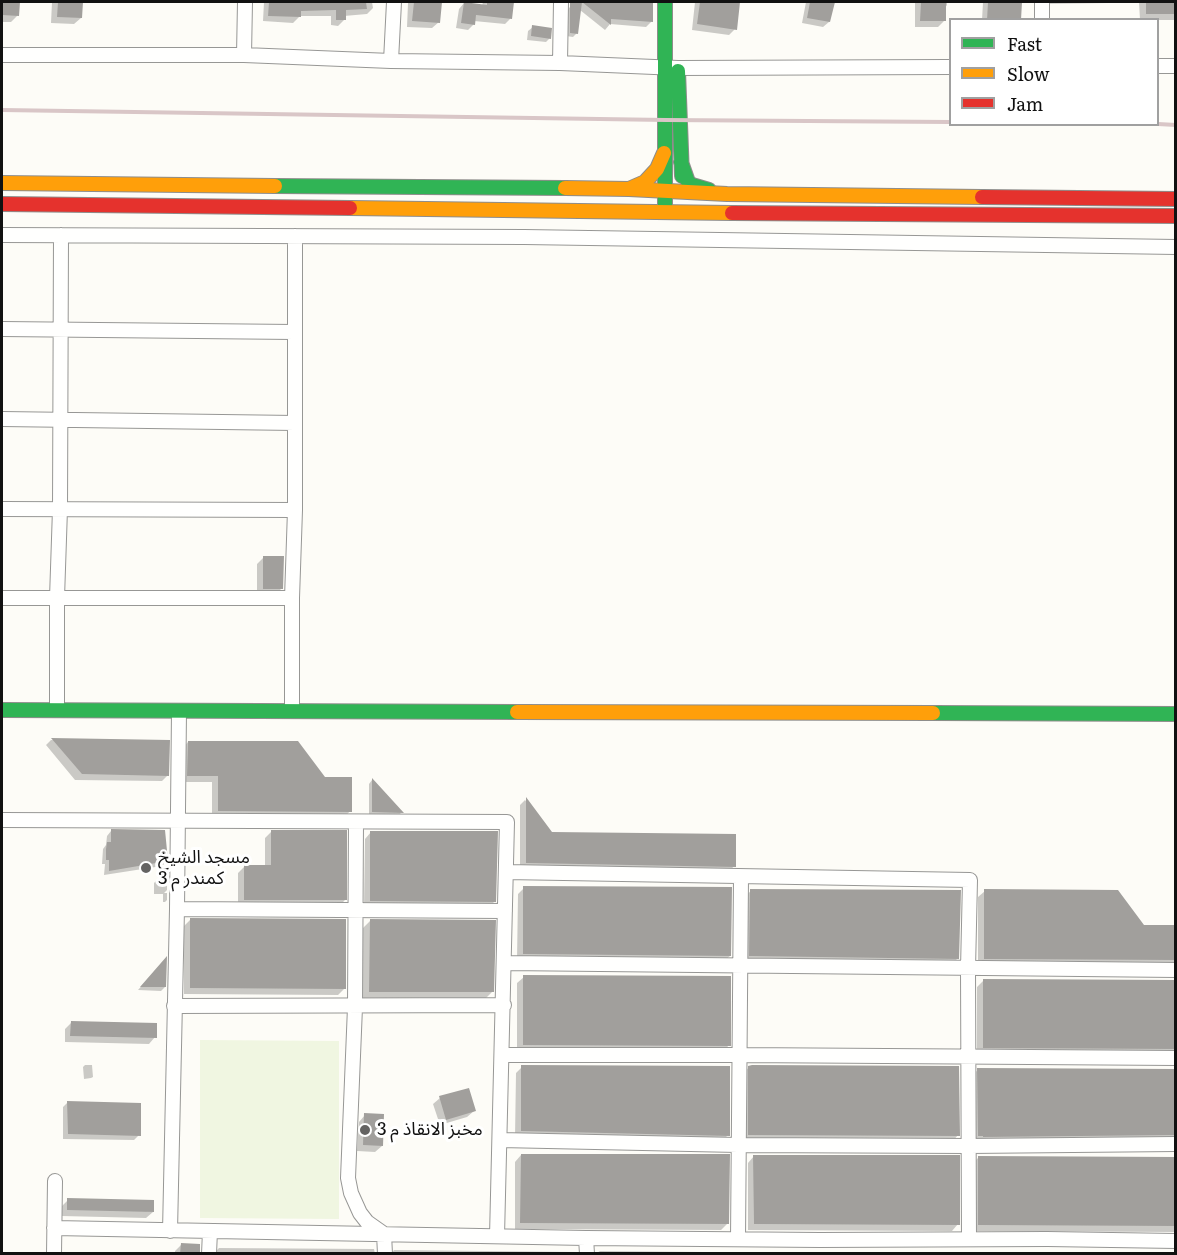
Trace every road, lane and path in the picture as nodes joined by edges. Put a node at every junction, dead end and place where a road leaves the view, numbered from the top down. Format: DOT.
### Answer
graph roads {
  1 [pos="245,2"];
  2 [pos="394,2"];
  3 [pos="561,2"];
  4 [pos="665,2"];
  5 [pos="678,2"];
  6 [pos="1042,2"];
  7 [pos="1042,18"];
  8 [pos="2,55"];
  9 [pos="244,55"];
  10 [pos="391,61"];
  11 [pos="560,63"];
  12 [pos="1159,66"];
  13 [pos="1176,66"];
  14 [pos="949,67"];
  15 [pos="672,68"];
  16 [pos="664,153"];
  17 [pos="681,162"];
  18 [pos="2,183"];
  19 [pos="629,189"];
  20 [pos="664,191"];
  21 [pos="682,191"];
  22 [pos="727,194"];
  23 [pos="1176,199"];
  24 [pos="2,204"];
  25 [pos="665,212"];
  26 [pos="683,212"];
  27 [pos="1176,216"];
  28 [pos="2,235"];
  29 [pos="61,235"];
  30 [pos="295,236"];
  31 [pos="1176,247"];
  32 [pos="2,329"];
  33 [pos="61,330"];
  34 [pos="294,332"];
  35 [pos="2,419"];
  36 [pos="60,421"];
  37 [pos="295,423"];
  38 [pos="2,509"];
  39 [pos="60,509"];
  40 [pos="295,510"];
  41 [pos="2,598"];
  42 [pos="57,598"];
  43 [pos="292,598"];
  44 [pos="2,710"];
  45 [pos="57,710"];
  46 [pos="179,711"];
  47 [pos="292,711"];
  48 [pos="1176,714"];
  49 [pos="2,820"];
  50 [pos="178,820"];
  51 [pos="356,822"];
  52 [pos="506,872"];
  53 [pos="741,877"];
  54 [pos="177,909"];
  55 [pos="356,910"];
  56 [pos="505,911"];
  57 [pos="505,963"];
  58 [pos="740,966"];
  59 [pos="968,969"];
  60 [pos="1176,970"];
  61 [pos="504,1005"];
  62 [pos="174,1006"];
  63 [pos="355,1007"];
  64 [pos="502,1055"];
  65 [pos="740,1055"];
  66 [pos="968,1058"];
  67 [pos="1176,1059"];
  68 [pos="500,1140"];
  69 [pos="1176,1144"];
  70 [pos="738,1145"];
  71 [pos="969,1146"];
  72 [pos="55,1181"];
  73 [pos="54,1228"];
  74 [pos="170,1231"];
  75 [pos="210,1231"];
  76 [pos="384,1234"];
  77 [pos="497,1236"];
  78 [pos="586,1238"];
  79 [pos="738,1239"];
  80 [pos="969,1239"];
  81 [pos="1047,1239"];
  82 [pos="1176,1241"];
  83 [pos="820,1247"];
  84 [pos="54,1254"];
  85 [pos="210,1254"];
  86 [pos="385,1254"];
  87 [pos="587,1254"];
  88 [pos="1047,1254"];
  1 -- 9 [label="street"];
  2 -- 10 [label="street"];
  3 -- 11 [label="street"];
  4 -- 15 [label="main road"];
  5 -- 15 [label="main road"];
  6 -- 7 [label="street"];
  8 -- 9 [label="street"];
  9 -- 10 [label="street"];
  10 -- 11 [label="street"];
  11 -- 15 [label="street"];
  12 -- 13 [label="street"];
  14 -- 15 [label="street"];
  15 -- 16 [label="main road"];
  15 -- 17 [label="main road"];
  16 -- 19 [label="main road"];
  16 -- 20 [label="main road"];
  17 -- 21 [label="main road"];
  17 -- 22 [label="main road"];
  18 -- 19 [label="main road"];
  19 -- 20 [label="main road"];
  20 -- 21 [label="main road"];
  20 -- 25 [label="main road"];
  21 -- 22 [label="main road"];
  21 -- 26 [label="main road"];
  22 -- 23 [label="main road"];
  24 -- 25 [label="main road"];
  25 -- 26 [label="main road"];
  26 -- 27 [label="main road"];
  28 -- 29 [label="street"];
  29 -- 30 [label="street"];
  29 -- 33 [label="street"];
  30 -- 31 [label="street"];
  30 -- 34 [label="street"];
  32 -- 33 [label="street"];
  33 -- 34 [label="street"];
  33 -- 36 [label="street"];
  34 -- 37 [label="street"];
  35 -- 36 [label="street"];
  36 -- 37 [label="street"];
  36 -- 39 [label="street"];
  37 -- 40 [label="street"];
  38 -- 39 [label="street"];
  39 -- 40 [label="street"];
  39 -- 42 [label="street"];
  40 -- 43 [label="street"];
  41 -- 42 [label="street"];
  42 -- 43 [label="street"];
  42 -- 45 [label="street"];
  43 -- 47 [label="street"];
  44 -- 45 [label="main road"];
  45 -- 46 [label="main road"];
  46 -- 47 [label="main road"];
  46 -- 50 [label="street"];
  47 -- 48 [label="main road"];
  49 -- 50 [label="street"];
  50 -- 51 [label="street"];
  50 -- 54 [label="street"];
  51 -- 52 [label="street"];
  51 -- 55 [label="street"];
  52 -- 53 [label="street"];
  52 -- 56 [label="street"];
  53 -- 58 [label="street"];
  53 -- 59 [label="street"];
  54 -- 55 [label="street"];
  54 -- 62 [label="street"];
  55 -- 56 [label="street"];
  55 -- 63 [label="street"];
  56 -- 57 [label="street"];
  57 -- 58 [label="street"];
  57 -- 61 [label="street"];
  58 -- 59 [label="street"];
  58 -- 65 [label="street"];
  59 -- 60 [label="street"];
  59 -- 66 [label="street"];
  61 -- 63 [label="street"];
  61 -- 64 [label="street"];
  62 -- 63 [label="street"];
  62 -- 74 [label="street"];
  63 -- 76 [label="street"];
  64 -- 65 [label="street"];
  64 -- 68 [label="street"];
  65 -- 66 [label="street"];
  65 -- 70 [label="street"];
  66 -- 67 [label="street"];
  66 -- 71 [label="street"];
  68 -- 70 [label="street"];
  68 -- 77 [label="street"];
  69 -- 71 [label="street"];
  70 -- 71 [label="street"];
  70 -- 79 [label="street"];
  71 -- 80 [label="street"];
  72 -- 73 [label="street"];
  73 -- 74 [label="street"];
  73 -- 84 [label="street"];
  74 -- 75 [label="street"];
  75 -- 76 [label="street"];
  75 -- 85 [label="street"];
  76 -- 77 [label="street"];
  76 -- 86 [label="street"];
  77 -- 78 [label="street"];
  78 -- 79 [label="street"];
  78 -- 87 [label="street"];
  79 -- 83 [label="street"];
  80 -- 81 [label="street"];
  80 -- 83 [label="street"];
  81 -- 82 [label="street"];
  81 -- 88 [label="street"];
}
